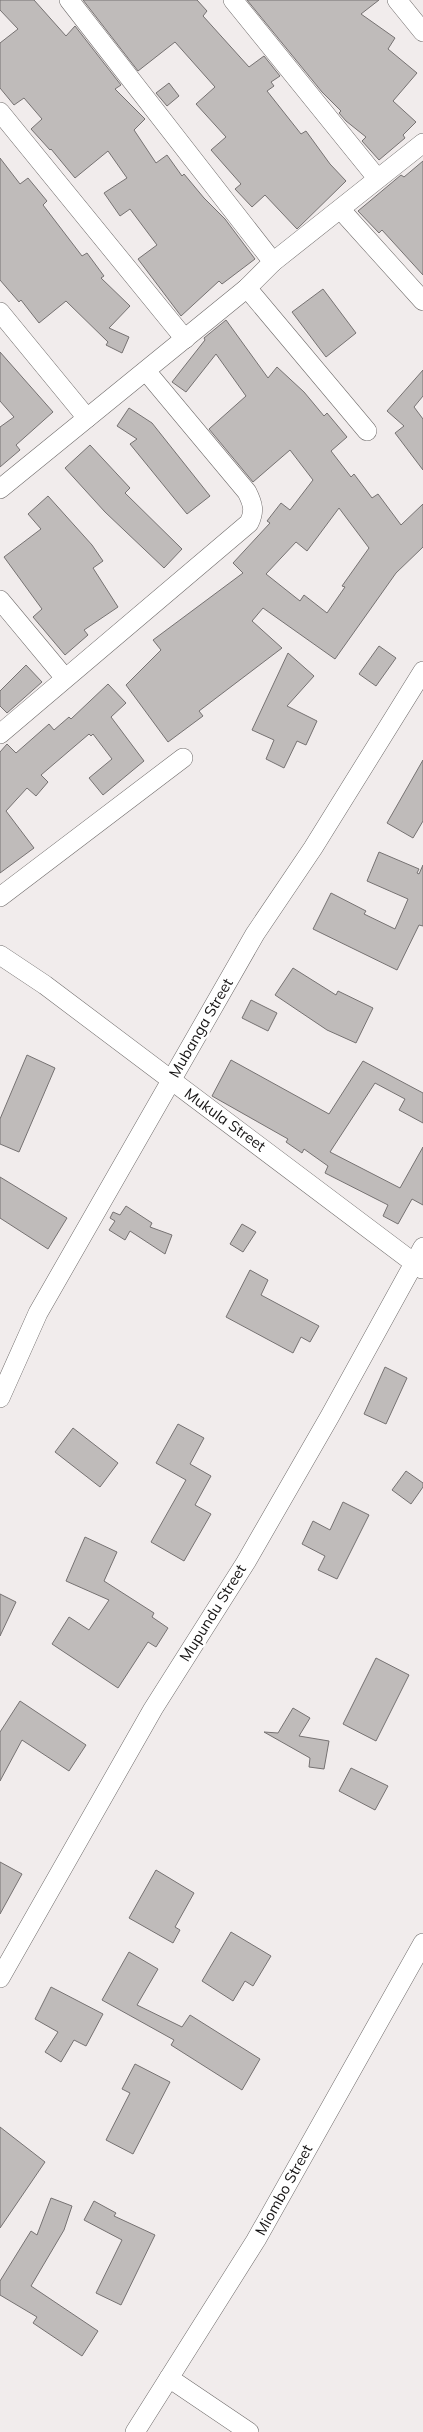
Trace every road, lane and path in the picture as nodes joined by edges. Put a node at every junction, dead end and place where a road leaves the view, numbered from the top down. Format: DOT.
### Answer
graph roads {
  1 [pos="69,0"];
  2 [pos="233,0"];
  3 [pos="397,0"];
  4 [pos="423,32"];
  5 [pos="0,112"];
  6 [pos="423,143"];
  7 [pos="377,178"];
  8 [pos="340,210"];
  9 [pos="273,262"];
  10 [pos="247,288"];
  11 [pos="423,301"];
  12 [pos="0,312"];
  13 [pos="185,339"];
  14 [pos="146,371"];
  15 [pos="87,418"];
  16 [pos="367,431"];
  17 [pos="0,489"];
  18 [pos="0,600"];
  19 [pos="423,671"];
  20 [pos="65,678"];
  21 [pos="0,734"];
  22 [pos="183,758"];
  23 [pos="0,897"];
  24 [pos="0,956"];
  25 [pos="171,1081"];
  26 [pos="423,1246"];
  27 [pos="418,1267"];
  28 [pos="0,1398"];
  29 [pos="423,1943"];
  30 [pos="0,1978"];
  31 [pos="169,2378"];
  32 [pos="135,2432"];
  33 [pos="249,2432"];
  1 -- 9 [label="street"];
  2 -- 7 [label="street"];
  3 -- 4 [label="street"];
  5 -- 13 [label="street"];
  6 -- 7 [label="street"];
  7 -- 8 [label="street"];
  8 -- 9 [label="street"];
  8 -- 11 [label="street"];
  9 -- 10 [label="street"];
  10 -- 13 [label="street"];
  10 -- 16 [label="street"];
  12 -- 15 [label="street"];
  13 -- 14 [label="street"];
  14 -- 15 [label="street"];
  14 -- 20 [label="street"];
  15 -- 17 [label="street"];
  18 -- 20 [label="street"];
  19 -- 25 [label="street, Mubanga Street"];
  20 -- 21 [label="street"];
  22 -- 23 [label="street"];
  24 -- 25 [label="street, Mukula Street"];
  25 -- 27 [label="street, Mukula Street"];
  25 -- 28 [label="street, Mubanga Street"];
  26 -- 27 [label="street, Mupundu Street"];
  27 -- 30 [label="street, Mupundu Street"];
  29 -- 31 [label="street, Miombo Street"];
  31 -- 32 [label="street, Miombo Street"];
  31 -- 33 [label="street"];
}
